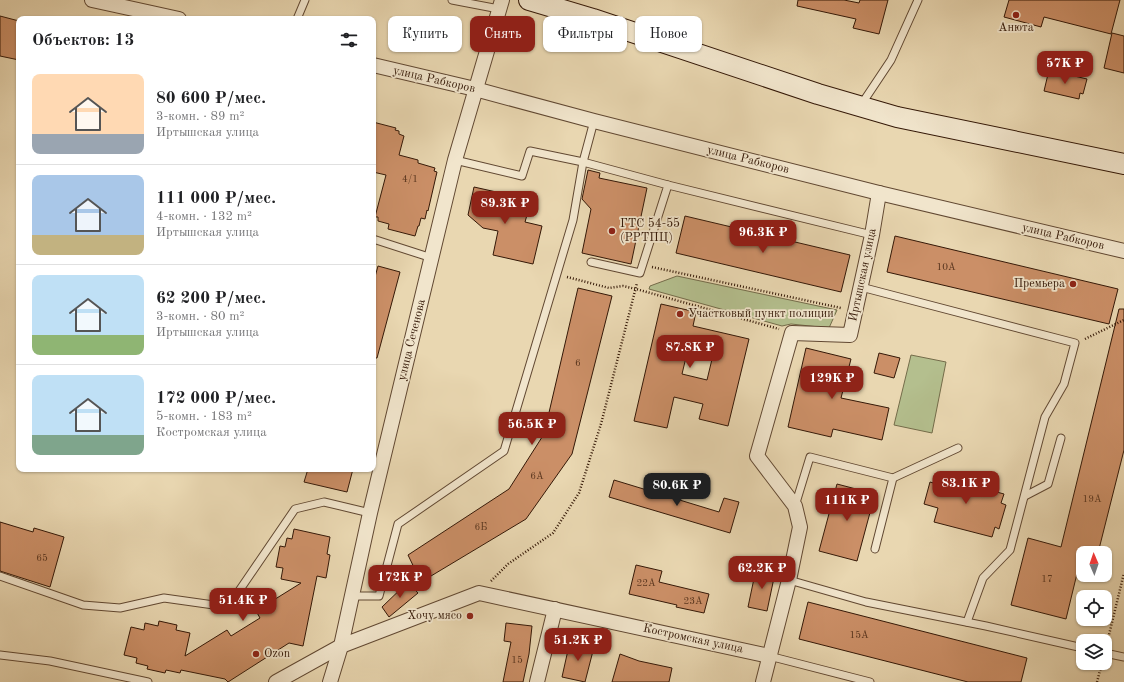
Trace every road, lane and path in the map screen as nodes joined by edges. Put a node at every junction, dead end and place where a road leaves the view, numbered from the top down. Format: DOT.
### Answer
graph roads {
  1 [pos="92,0"];
  2 [pos="305,0"];
  3 [pos="452,0"];
  4 [pos="529,0"];
  5 [pos="918,0"];
  6 [pos="500,5"];
  7 [pos="165,16"];
  8 [pos="298,16"];
  9 [pos="376,66"];
  10 [pos="475,89"];
  11 [pos="860,106"];
  12 [pos="594,121"];
  13 [pos="455,160"];
  14 [pos="583,162"];
  15 [pos="1124,164"];
  16 [pos="668,185"];
  17 [pos="879,193"];
  18 [pos="872,235"];
  19 [pos="376,241"];
  20 [pos="1124,251"];
  21 [pos="432,258"];
  22 [pos="591,262"];
  23 [pos="642,265"];
  24 [pos="640,273"];
  25 [pos="557,274"];
  26 [pos="861,287"];
  27 [pos="636,289"];
  28 [pos="855,311"];
  29 [pos="1124,320"];
  30 [pos="792,333"];
  31 [pos="1075,343"];
  32 [pos="1061,438"];
  33 [pos="958,448"];
  34 [pos="893,478"];
  35 [pos="1025,496"];
  36 [pos="795,506"];
  37 [pos="370,513"];
  38 [pos="875,549"];
  39 [pos="1124,573"];
  40 [pos="0,576"];
  41 [pos="790,580"];
  42 [pos="479,593"];
  43 [pos="353,596"];
  44 [pos="555,609"];
  45 [pos="967,622"];
  46 [pos="1110,634"];
  47 [pos="341,646"];
  48 [pos="1076,646"];
  49 [pos="1112,654"];
  50 [pos="0,655"];
  51 [pos="769,656"];
  52 [pos="1124,657"];
  53 [pos="1100,670"];
  54 [pos="148,682"];
  55 [pos="276,682"];
  56 [pos="330,682"];
  57 [pos="537,682"];
  58 [pos="763,682"];
  59 [pos="870,682"];
  60 [pos="1097,682"];
  1 -- 7 [label="street"];
  2 -- 8 [label="lane"];
  3 -- 6 [label="lane"];
  4 -- 11 [label="street"];
  5 -- 11 [label="lane"];
  6 -- 10 [label="street, улица Сеченова"];
  9 -- 10 [label="street, улица Рабкоров"];
  10 -- 12 [label="street, улица Рабкоров"];
  10 -- 13 [label="street, улица Сеченова"];
  11 -- 15 [label="street"];
  12 -- 14 [label="lane"];
  12 -- 17 [label="street, улица Рабкоров"];
  13 -- 14 [label="lane"];
  13 -- 21 [label="street, улица Сеченова"];
  14 -- 16 [label="lane"];
  14 -- 25 [label="lane"];
  16 -- 18 [label="lane"];
  16 -- 23 [label="lane"];
  17 -- 18 [label="street, Иртышская улица"];
  17 -- 20 [label="street, улица Рабкоров"];
  18 -- 26 [label="street, Иртышская улица"];
  19 -- 21 [label="lane"];
  21 -- 37 [label="street, улица Сеченова"];
  22 -- 24 [label="lane"];
  23 -- 24 [label="lane"];
  23 -- 28 [label="path"];
  24 -- 27 [label="path"];
  25 -- 27 [label="path"];
  25 -- 43 [label="lane"];
  26 -- 28 [label="street, Иртышская улица"];
  26 -- 31 [label="lane"];
  27 -- 30 [label="path"];
  27 -- 42 [label="path"];
  28 -- 30 [label="street, Иртышская улица"];
  29 -- 31 [label="path"];
  30 -- 36 [label="street"];
  31 -- 35 [label="lane"];
  32 -- 35 [label="lane"];
  33 -- 34 [label="lane"];
  34 -- 36 [label="lane"];
  34 -- 38 [label="lane"];
  35 -- 45 [label="lane"];
  36 -- 41 [label="street"];
  37 -- 40 [label="lane"];
  37 -- 43 [label="street, улица Сеченова"];
  39 -- 46 [label="path"];
  41 -- 45 [label="lane"];
  41 -- 51 [label="street"];
  42 -- 44 [label="street, Костромская улица"];
  42 -- 47 [label="street"];
  43 -- 47 [label="street, улица Сеченова"];
  44 -- 51 [label="street, Костромская улица"];
  44 -- 57 [label="street"];
  45 -- 48 [label="lane"];
  47 -- 55 [label="street"];
  47 -- 56 [label="street, улица Сеченова"];
  49 -- 52 [label="lane"];
  50 -- 54 [label="lane"];
  51 -- 58 [label="street"];
  51 -- 59 [label="lane"];
  53 -- 60 [label="path"];
}
